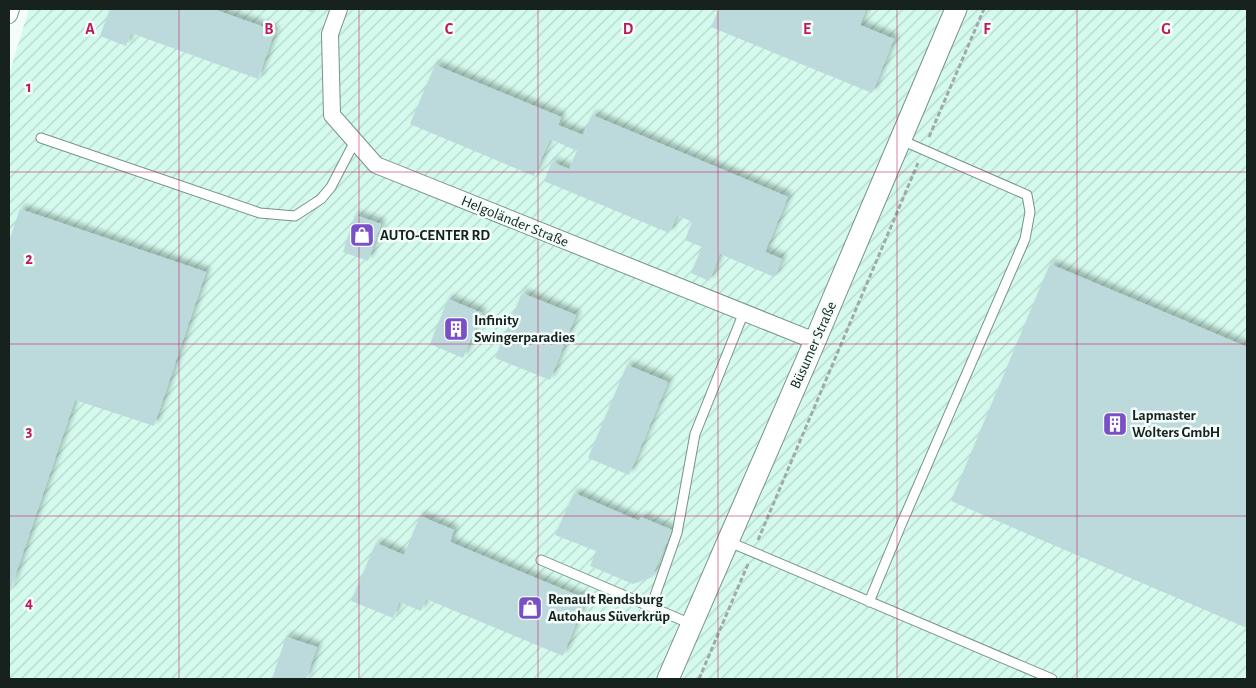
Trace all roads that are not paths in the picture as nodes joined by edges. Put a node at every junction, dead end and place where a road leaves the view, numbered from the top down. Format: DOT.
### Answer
graph roads {
  1 [pos="11,9"];
  2 [pos="339,9"];
  3 [pos="956,9"];
  4 [pos="9,15"];
  5 [pos="41,138"];
  6 [pos="901,140"];
  7 [pos="355,142"];
  8 [pos="744,312"];
  9 [pos="815,341"];
  10 [pos="727,541"];
  11 [pos="541,560"];
  12 [pos="870,602"];
  13 [pos="651,607"];
  14 [pos="692,624"];
  15 [pos="668,679"];
  16 [pos="1052,679"];
  1 -- 4 [label="street"];
  2 -- 7 [label="street, Helgoländer Straße"];
  3 -- 6 [label="street, Büsumer Straße"];
  5 -- 7 [label="lane"];
  6 -- 9 [label="street, Büsumer Straße"];
  6 -- 12 [label="lane"];
  7 -- 8 [label="street, Helgoländer Straße"];
  8 -- 9 [label="street, Helgoländer Straße"];
  8 -- 13 [label="lane"];
  9 -- 10 [label="street, Büsumer Straße"];
  10 -- 12 [label="lane"];
  10 -- 14 [label="street, Büsumer Straße"];
  11 -- 13 [label="lane"];
  12 -- 16 [label="lane"];
  13 -- 14 [label="lane"];
  14 -- 15 [label="street, Büsumer Straße"];
}
